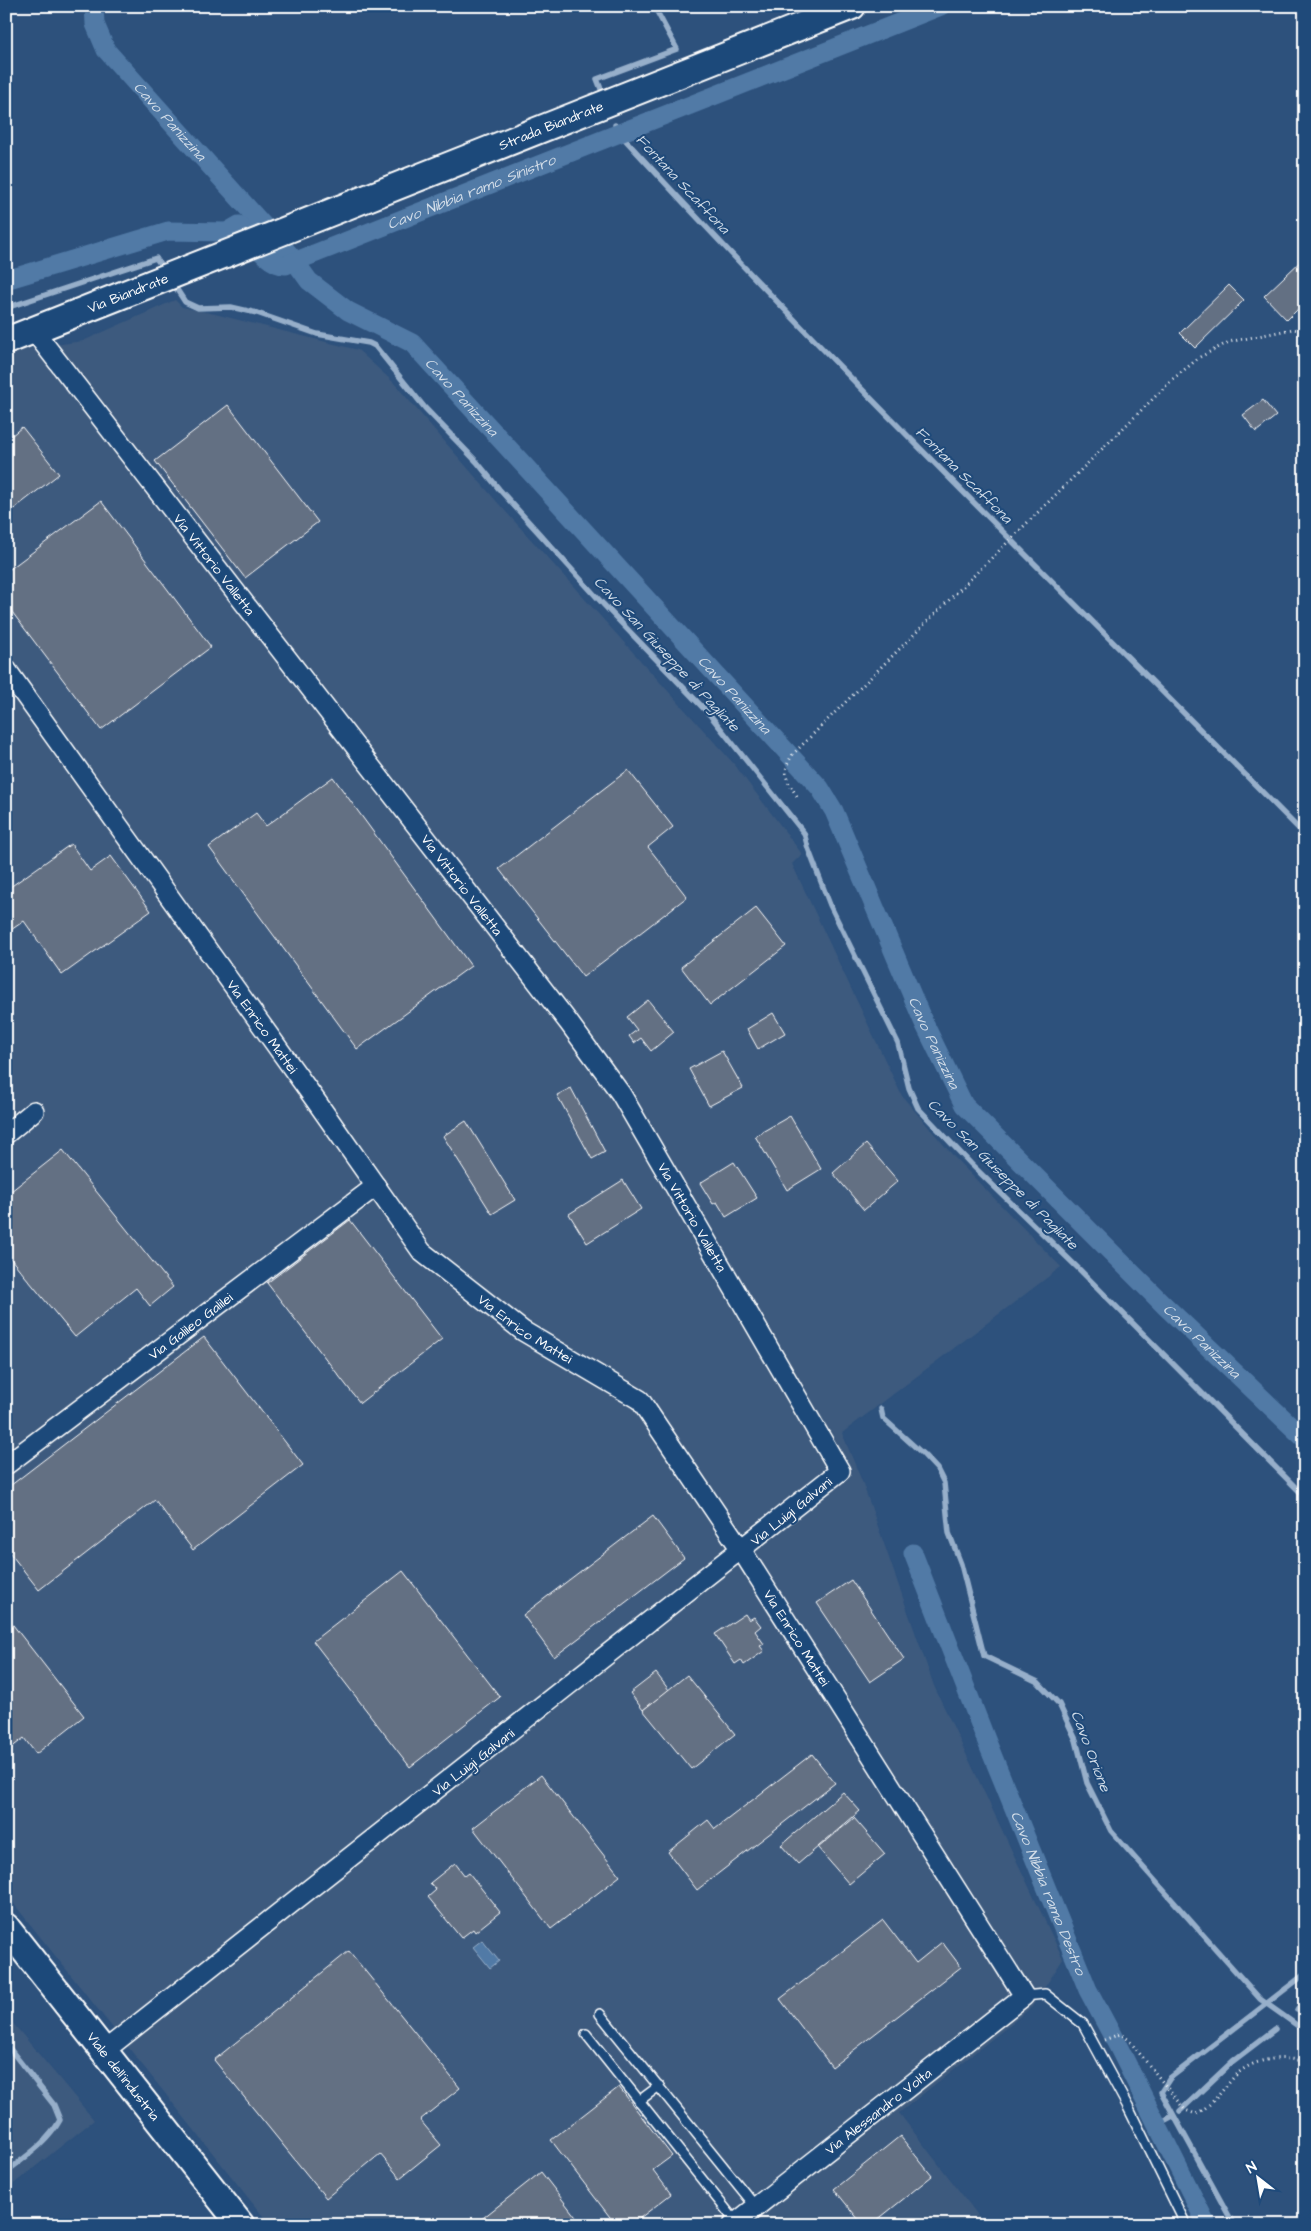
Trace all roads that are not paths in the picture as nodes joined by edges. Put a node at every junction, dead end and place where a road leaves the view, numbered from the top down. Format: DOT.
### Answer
graph roads {
  1 [pos="852,6"];
  2 [pos="251,244"];
  3 [pos="34,330"];
  4 [pos="6,341"];
  5 [pos="6,669"];
  6 [pos="34,1111"];
  7 [pos="6,1134"];
  8 [pos="376,1186"];
  9 [pos="6,1465"];
  10 [pos="840,1471"];
  11 [pos="742,1551"];
  12 [pos="6,1927"];
  13 [pos="1024,1996"];
  14 [pos="600,2014"];
  15 [pos="586,2034"];
  16 [pos="104,2051"];
  17 [pos="658,2086"];
  18 [pos="640,2101"];
  19 [pos="756,2207"];
  20 [pos="734,2224"];
  21 [pos="241,2225"];
  22 [pos="1186,2225"];
  1 -- 2 [label="main road, Strada Biandrate"];
  2 -- 3 [label="main road, Via Biandrate"];
  3 -- 4 [label="main road, Via Biandrate"];
  3 -- 10 [label="street, Via Vittorio Valletta"];
  5 -- 8 [label="street, Via Enrico Mattei"];
  6 -- 7 [label="street"];
  8 -- 9 [label="street, Via Galileo Galilei"];
  8 -- 11 [label="street, Via Enrico Mattei"];
  10 -- 11 [label="street, Via Luigi Galvani"];
  11 -- 13 [label="street, Via Enrico Mattei"];
  11 -- 16 [label="street, Via Luigi Galvani"];
  12 -- 16 [label="main road, Viale dell'industria"];
  13 -- 19 [label="street, Via Alessandro Volta"];
  13 -- 22 [label="lane"];
  14 -- 17 [label="lane"];
  15 -- 18 [label="lane"];
  16 -- 21 [label="main road, Viale dell'industria"];
  17 -- 18 [label="lane"];
  17 -- 19 [label="lane"];
  18 -- 20 [label="lane"];
  19 -- 20 [label="street, Via Alessandro Volta"];
}
